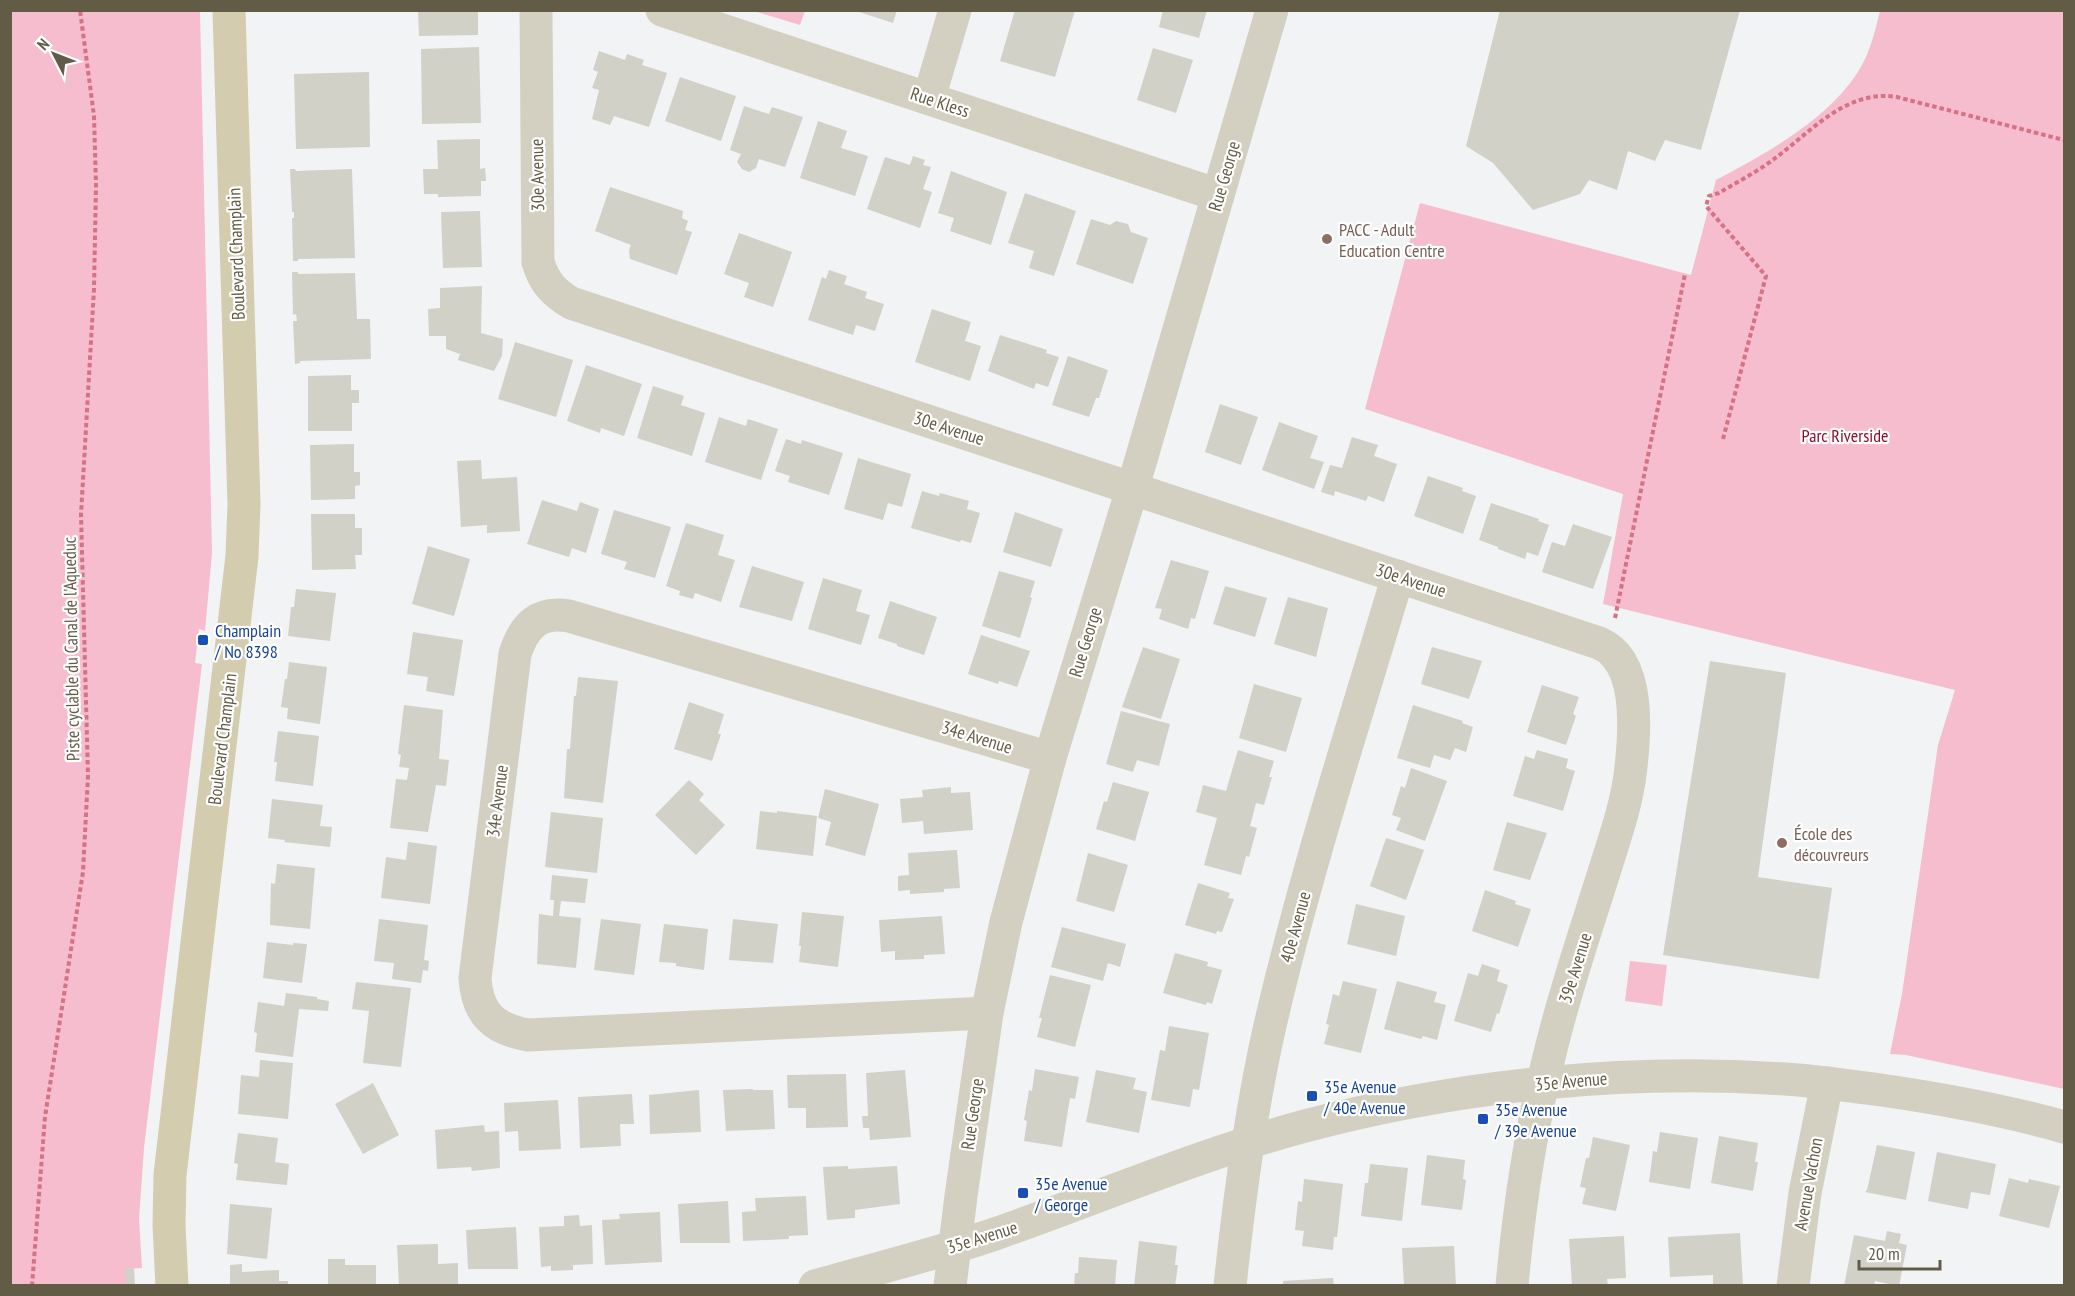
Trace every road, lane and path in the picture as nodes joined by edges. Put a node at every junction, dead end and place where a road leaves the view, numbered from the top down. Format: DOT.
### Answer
graph roads {
  1 [pos="85,10"];
  2 [pos="229,10"];
  3 [pos="536,10"];
  4 [pos="662,10"];
  5 [pos="955,10"];
  6 [pos="1272,10"];
  7 [pos="81,13"];
  8 [pos="929,98"];
  9 [pos="2064,140"];
  10 [pos="1218,195"];
  11 [pos="1685,274"];
  12 [pos="1723,439"];
  13 [pos="1132,489"];
  14 [pos="1398,576"];
  15 [pos="1614,622"];
  16 [pos="1616,654"];
  17 [pos="1050,758"];
  18 [pos="987,1013"];
  19 [pos="1544,1082"];
  20 [pos="1827,1083"];
  21 [pos="2064,1127"];
  22 [pos="1248,1143"];
  23 [pos="954,1246"];
  24 [pos="32,1286"];
  25 [pos="172,1286"];
  26 [pos="815,1286"];
  27 [pos="950,1286"];
  28 [pos="1230,1286"];
  29 [pos="1512,1286"];
  30 [pos="1793,1286"];
  1 -- 7 [label="path"];
  2 -- 25 [label="main road, Boulevard Champlain"];
  3 -- 13 [label="street, 30e Avenue"];
  4 -- 8 [label="street, Rue Kless"];
  5 -- 8 [label="street"];
  6 -- 10 [label="street, Rue George"];
  7 -- 24 [label="path, Piste cyclable du Canal de l'Aqueduc"];
  8 -- 10 [label="street, Rue Kless"];
  9 -- 12 [label="path"];
  10 -- 13 [label="street, Rue George"];
  11 -- 15 [label="path"];
  13 -- 14 [label="street, 30e Avenue"];
  13 -- 17 [label="street, Rue George"];
  14 -- 16 [label="street, 30e Avenue"];
  14 -- 22 [label="street, 40e Avenue"];
  16 -- 19 [label="street, 39e Avenue"];
  17 -- 18 [label="street, Rue George"];
  17 -- 18 [label="street, 34e Avenue"];
  18 -- 23 [label="street, Rue George"];
  19 -- 20 [label="street, 35e Avenue"];
  19 -- 22 [label="street, 35e Avenue"];
  19 -- 29 [label="street, 39e Avenue"];
  20 -- 21 [label="street, 35e Avenue"];
  20 -- 30 [label="street, Avenue Vachon"];
  22 -- 23 [label="street, 35e Avenue"];
  22 -- 28 [label="street, 40e Avenue"];
  23 -- 26 [label="street, 35e Avenue"];
  23 -- 27 [label="street, Rue George"];
}
